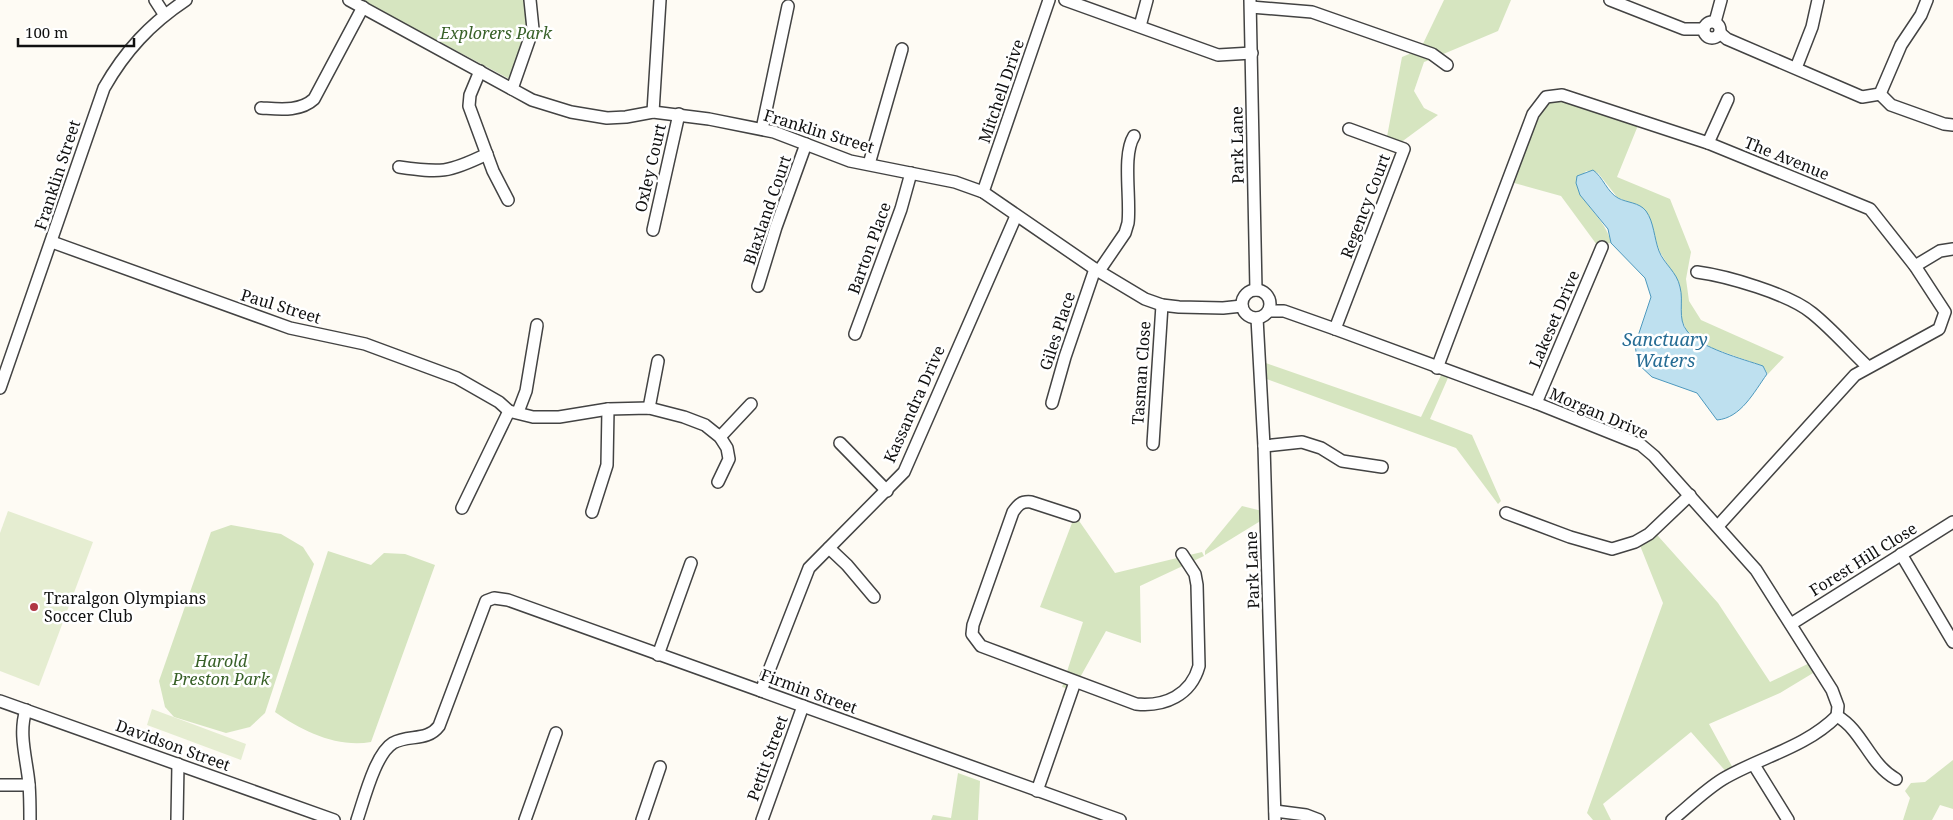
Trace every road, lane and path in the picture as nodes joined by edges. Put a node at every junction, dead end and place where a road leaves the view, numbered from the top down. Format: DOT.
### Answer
graph roads {
  1 [pos="155,0"];
  2 [pos="186,0"];
  3 [pos="349,0"];
  4 [pos="530,0"];
  5 [pos="660,0"];
  6 [pos="1049,0"];
  7 [pos="1065,0"];
  8 [pos="1147,0"];
  9 [pos="1612,0"];
  10 [pos="1721,0"];
  11 [pos="1818,0"];
  12 [pos="1927,0"];
  13 [pos="1251,4"];
  14 [pos="788,6"];
  15 [pos="363,7"];
  16 [pos="164,14"];
  17 [pos="1140,26"];
  18 [pos="1718,27"];
  19 [pos="902,49"];
  20 [pos="1252,53"];
  21 [pos="1448,65"];
  22 [pos="1796,68"];
  23 [pos="480,71"];
  24 [pos="512,89"];
  25 [pos="1880,94"];
  26 [pos="1728,99"];
  27 [pos="262,108"];
  28 [pos="653,112"];
  29 [pos="680,114"];
  30 [pos="1953,125"];
  31 [pos="762,129"];
  32 [pos="1349,129"];
  33 [pos="1134,136"];
  34 [pos="1708,143"];
  35 [pos="806,144"];
  36 [pos="487,154"];
  37 [pos="869,164"];
  38 [pos="399,168"];
  39 [pos="910,173"];
  40 [pos="983,192"];
  41 [pos="508,200"];
  42 [pos="1016,216"];
  43 [pos="653,230"];
  44 [pos="52,242"];
  45 [pos="1602,247"];
  46 [pos="1953,249"];
  47 [pos="1915,266"];
  48 [pos="1097,270"];
  49 [pos="1697,272"];
  50 [pos="758,286"];
  51 [pos="1256,290"];
  52 [pos="1268,297"];
  53 [pos="1162,305"];
  54 [pos="1242,306"];
  55 [pos="1269,311"];
  56 [pos="1284,311"];
  57 [pos="1257,318"];
  58 [pos="537,325"];
  59 [pos="1335,329"];
  60 [pos="855,334"];
  61 [pos="658,360"];
  62 [pos="1868,367"];
  63 [pos="1437,368"];
  64 [pos="0,388"];
  65 [pos="1052,403"];
  66 [pos="1536,403"];
  67 [pos="751,404"];
  68 [pos="649,408"];
  69 [pos="608,409"];
  70 [pos="514,411"];
  71 [pos="720,437"];
  72 [pos="840,443"];
  73 [pos="1153,444"];
  74 [pos="1264,446"];
  75 [pos="1382,467"];
  76 [pos="718,482"];
  77 [pos="887,490"];
  78 [pos="1690,495"];
  79 [pos="462,508"];
  80 [pos="592,512"];
  81 [pos="1506,513"];
  82 [pos="1074,516"];
  83 [pos="1953,522"];
  84 [pos="1718,526"];
  85 [pos="829,548"];
  86 [pos="1182,554"];
  87 [pos="1901,554"];
  88 [pos="691,563"];
  89 [pos="874,597"];
  90 [pos="1791,624"];
  91 [pos="1953,642"];
  92 [pos="658,655"];
  93 [pos="1075,682"];
  94 [pos="761,691"];
  95 [pos="0,701"];
  96 [pos="803,706"];
  97 [pos="26,710"];
  98 [pos="1837,716"];
  99 [pos="556,733"];
  100 [pos="178,764"];
  101 [pos="1754,765"];
  102 [pos="660,767"];
  103 [pos="1896,779"];
  104 [pos="0,785"];
  105 [pos="29,785"];
  106 [pos="1037,791"];
  107 [pos="1275,815"];
  108 [pos="30,820"];
  109 [pos="178,820"];
  110 [pos="331,820"];
  111 [pos="357,820"];
  112 [pos="525,820"];
  113 [pos="642,820"];
  114 [pos="762,820"];
  115 [pos="1120,820"];
  116 [pos="1319,820"];
  117 [pos="1672,820"];
  118 [pos="1788,820"];
  1 -- 16 [label="street"];
  2 -- 16 [label="street, Franklin Street"];
  3 -- 15 [label="street, Franklin Street"];
  4 -- 24 [label="street"];
  5 -- 28 [label="street"];
  6 -- 40 [label="street, Mitchell Drive"];
  7 -- 17 [label="street"];
  8 -- 17 [label="street"];
  9 -- 18 [label="street"];
  10 -- 18 [label="street"];
  11 -- 22 [label="street"];
  12 -- 25 [label="street"];
  13 -- 20 [label="street, Park Lane"];
  13 -- 21 [label="street"];
  14 -- 31 [label="street"];
  15 -- 23 [label="street, Franklin Street"];
  15 -- 27 [label="street"];
  16 -- 44 [label="street, Franklin Street"];
  17 -- 20 [label="street"];
  18 -- 22 [label="street"];
  19 -- 37 [label="street"];
  20 -- 51 [label="street, Park Lane"];
  22 -- 25 [label="street"];
  23 -- 24 [label="street, Franklin Street"];
  23 -- 36 [label="street"];
  24 -- 28 [label="street, Franklin Street"];
  25 -- 30 [label="street"];
  26 -- 34 [label="street"];
  28 -- 29 [label="street, Franklin Street"];
  29 -- 31 [label="street, Franklin Street"];
  29 -- 43 [label="street, Oxley Court"];
  31 -- 35 [label="street, Franklin Street"];
  32 -- 59 [label="street, Regency Court"];
  33 -- 48 [label="street, Giles Place"];
  34 -- 47 [label="street, The Avenue"];
  34 -- 63 [label="street, The Avenue"];
  35 -- 37 [label="street, Franklin Street"];
  35 -- 50 [label="street, Blaxland Court"];
  36 -- 38 [label="street"];
  36 -- 41 [label="street"];
  37 -- 39 [label="street, Franklin Street"];
  39 -- 40 [label="street, Franklin Street"];
  39 -- 60 [label="street, Barton Place"];
  40 -- 42 [label="street, Franklin Street"];
  42 -- 48 [label="street, Franklin Street"];
  42 -- 77 [label="street, Kassandra Drive"];
  44 -- 64 [label="street, Franklin Street"];
  44 -- 70 [label="street, Paul Street"];
  45 -- 66 [label="street, Lakeset Drive"];
  46 -- 47 [label="street"];
  47 -- 62 [label="street, The Avenue"];
  48 -- 53 [label="street, Franklin Street"];
  48 -- 65 [label="street, Giles Place"];
  49 -- 62 [label="street"];
  51 -- 52 [label="street"];
  51 -- 54 [label="street"];
  52 -- 55 [label="street"];
  52 -- 56 [label="street, Morgan Drive"];
  53 -- 54 [label="street, Franklin Street"];
  53 -- 73 [label="street, Tasman Close"];
  54 -- 57 [label="street"];
  55 -- 56 [label="street, Morgan Drive"];
  55 -- 57 [label="street"];
  56 -- 59 [label="street, Morgan Drive"];
  57 -- 74 [label="street, Park Lane"];
  58 -- 70 [label="street"];
  59 -- 63 [label="street, Morgan Drive"];
  61 -- 68 [label="street"];
  62 -- 84 [label="street, The Avenue"];
  63 -- 66 [label="street, Morgan Drive"];
  66 -- 78 [label="street, Morgan Drive"];
  67 -- 71 [label="street"];
  68 -- 69 [label="street"];
  68 -- 71 [label="street"];
  69 -- 70 [label="street"];
  69 -- 80 [label="street"];
  70 -- 79 [label="street"];
  71 -- 76 [label="street"];
  72 -- 77 [label="street"];
  74 -- 75 [label="street"];
  74 -- 107 [label="street, Park Lane"];
  77 -- 85 [label="street, Kassandra Drive"];
  78 -- 81 [label="street"];
  78 -- 84 [label="street, Morgan Drive"];
  82 -- 93 [label="street"];
  83 -- 87 [label="street, Forest Hill Close"];
  84 -- 90 [label="street, Morgan Drive"];
  85 -- 89 [label="street"];
  85 -- 94 [label="street, Kassandra Drive"];
  86 -- 93 [label="street"];
  87 -- 90 [label="street, Forest Hill Close"];
  87 -- 91 [label="street"];
  88 -- 92 [label="street"];
  90 -- 98 [label="street, Morgan Drive"];
  92 -- 94 [label="street, Firmin Street"];
  92 -- 111 [label="street, Firmin Street"];
  93 -- 106 [label="street"];
  94 -- 96 [label="street, Firmin Street"];
  95 -- 97 [label="street, Davidson Street"];
  96 -- 106 [label="street, Firmin Street"];
  96 -- 114 [label="street, Pettit Street"];
  97 -- 100 [label="street, Davidson Street"];
  97 -- 105 [label="street"];
  98 -- 101 [label="street"];
  98 -- 103 [label="street"];
  99 -- 112 [label="street"];
  100 -- 109 [label="street"];
  100 -- 110 [label="street, Davidson Street"];
  101 -- 117 [label="street"];
  101 -- 118 [label="street"];
  102 -- 113 [label="street"];
  104 -- 105 [label="street"];
  105 -- 108 [label="street"];
  106 -- 115 [label="street, Firmin Street"];
  107 -- 116 [label="street"];
}
